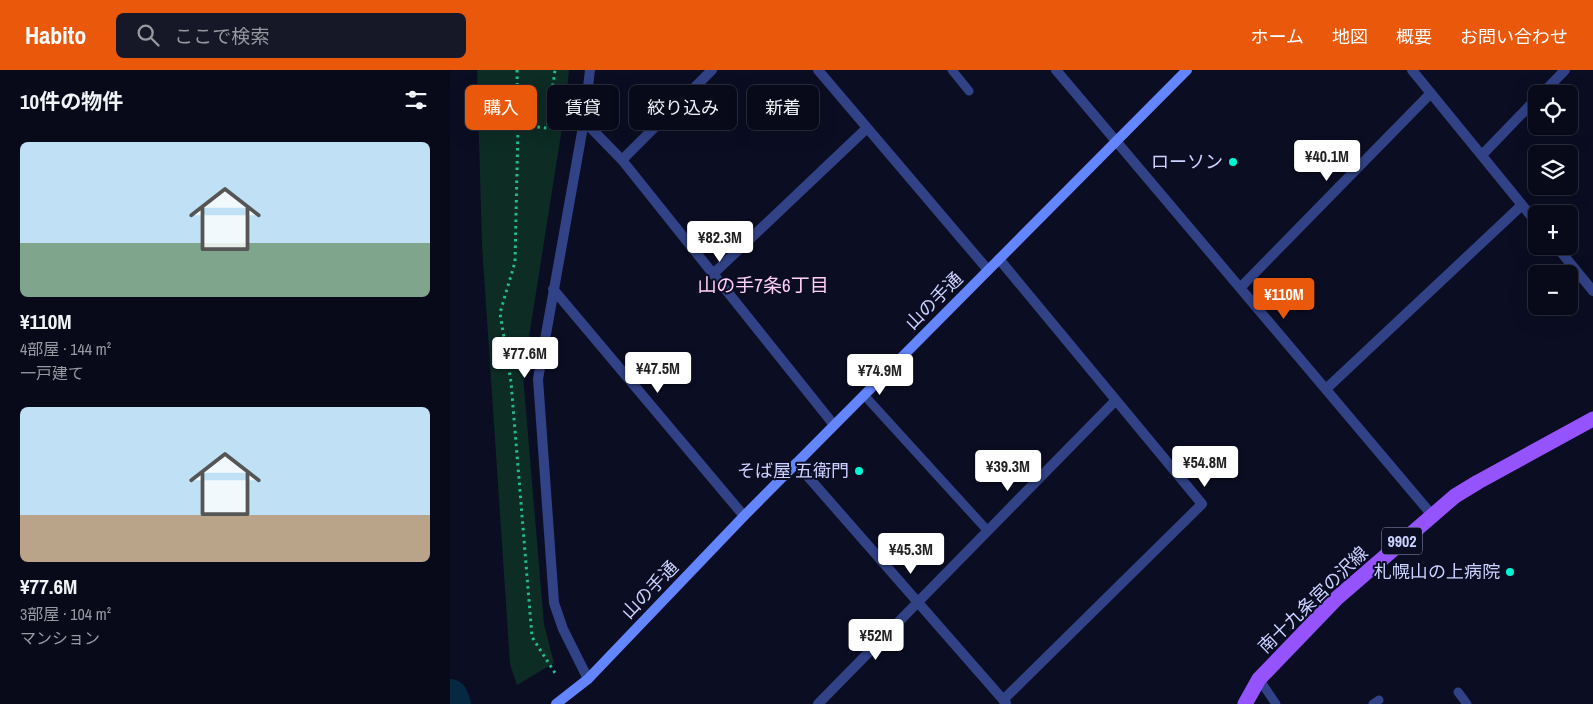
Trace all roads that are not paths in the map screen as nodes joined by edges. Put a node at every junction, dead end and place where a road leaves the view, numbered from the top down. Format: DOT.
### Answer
graph roads {
  1 [pos="590,70"];
  2 [pos="712,70"];
  3 [pos="818,70"];
  4 [pos="952,70"];
  5 [pos="1056,70"];
  6 [pos="1188,70"];
  7 [pos="1412,70"];
  8 [pos="1565,70"];
  9 [pos="588,85"];
  10 [pos="1551,85"];
  11 [pos="969,92"];
  12 [pos="1431,93"];
  13 [pos="1528,107"];
  14 [pos="867,128"];
  15 [pos="582,130"];
  16 [pos="593,130"];
  17 [pos="1116,141"];
  18 [pos="1482,155"];
  19 [pos="622,160"];
  20 [pos="1522,205"];
  21 [pos="1528,212"];
  22 [pos="1565,255"];
  23 [pos="999,259"];
  24 [pos="988,270"];
  25 [pos="713,274"];
  26 [pos="1589,279"];
  27 [pos="1240,288"];
  28 [pos="553,289"];
  29 [pos="1593,291"];
  30 [pos="1326,389"];
  31 [pos="864,395"];
  32 [pos="1116,400"];
  33 [pos="1593,419"];
  34 [pos="834,425"];
  35 [pos="796,463"];
  36 [pos="1432,515"];
  37 [pos="744,516"];
  38 [pos="987,530"];
  39 [pos="917,602"];
  40 [pos="588,679"];
  41 [pos="1259,679"];
  42 [pos="1458,692"];
  43 [pos="1005,702"];
  44 [pos="556,704"];
  45 [pos="818,704"];
  46 [pos="1245,704"];
  47 [pos="1276,704"];
  48 [pos="1467,704"];
  1 -- 9 [label="street"];
  2 -- 19 [label="street"];
  3 -- 14 [label="street"];
  4 -- 11 [label="lane"];
  5 -- 17 [label="street"];
  6 -- 17 [label="main road, 山の手通"];
  7 -- 12 [label="street"];
  8 -- 10 [label="street"];
  12 -- 18 [label="street"];
  12 -- 27 [label="street"];
  13 -- 18 [label="street"];
  14 -- 24 [label="street"];
  14 -- 25 [label="street"];
  15 -- 28 [label="street"];
  16 -- 19 [label="street"];
  17 -- 23 [label="main road, 山の手通"];
  17 -- 27 [label="street"];
  18 -- 20 [label="street"];
  19 -- 25 [label="street"];
  20 -- 21 [label="street"];
  20 -- 30 [label="street"];
  22 -- 26 [label="street"];
  23 -- 24 [label="main road, 山の手通"];
  23 -- 32 [label="street"];
  24 -- 31 [label="main road, 山の手通"];
  25 -- 34 [label="street"];
  26 -- 29 [label="street"];
  27 -- 30 [label="street"];
  28 -- 37 [label="street"];
  28 -- 40 [label="street"];
  30 -- 36 [label="street"];
  31 -- 34 [label="main road, 山の手通"];
  31 -- 38 [label="lane"];
  32 -- 38 [label="street"];
  32 -- 43 [label="street"];
  33 -- 36 [label="main road, 南十九条宮の沢線 / 9902"];
  34 -- 35 [label="main road, 山の手通"];
  35 -- 37 [label="main road, 山の手通"];
  35 -- 39 [label="street"];
  36 -- 41 [label="main road, 南十九条宮の沢線 / 9902"];
  37 -- 40 [label="main road, 山の手通"];
  38 -- 39 [label="street"];
  39 -- 43 [label="street"];
  39 -- 45 [label="street"];
  40 -- 44 [label="main road, 山の手通"];
  41 -- 46 [label="main road, 南十九条宮の沢線 / 9902"];
  41 -- 47 [label="lane"];
  42 -- 48 [label="lane"];
}
